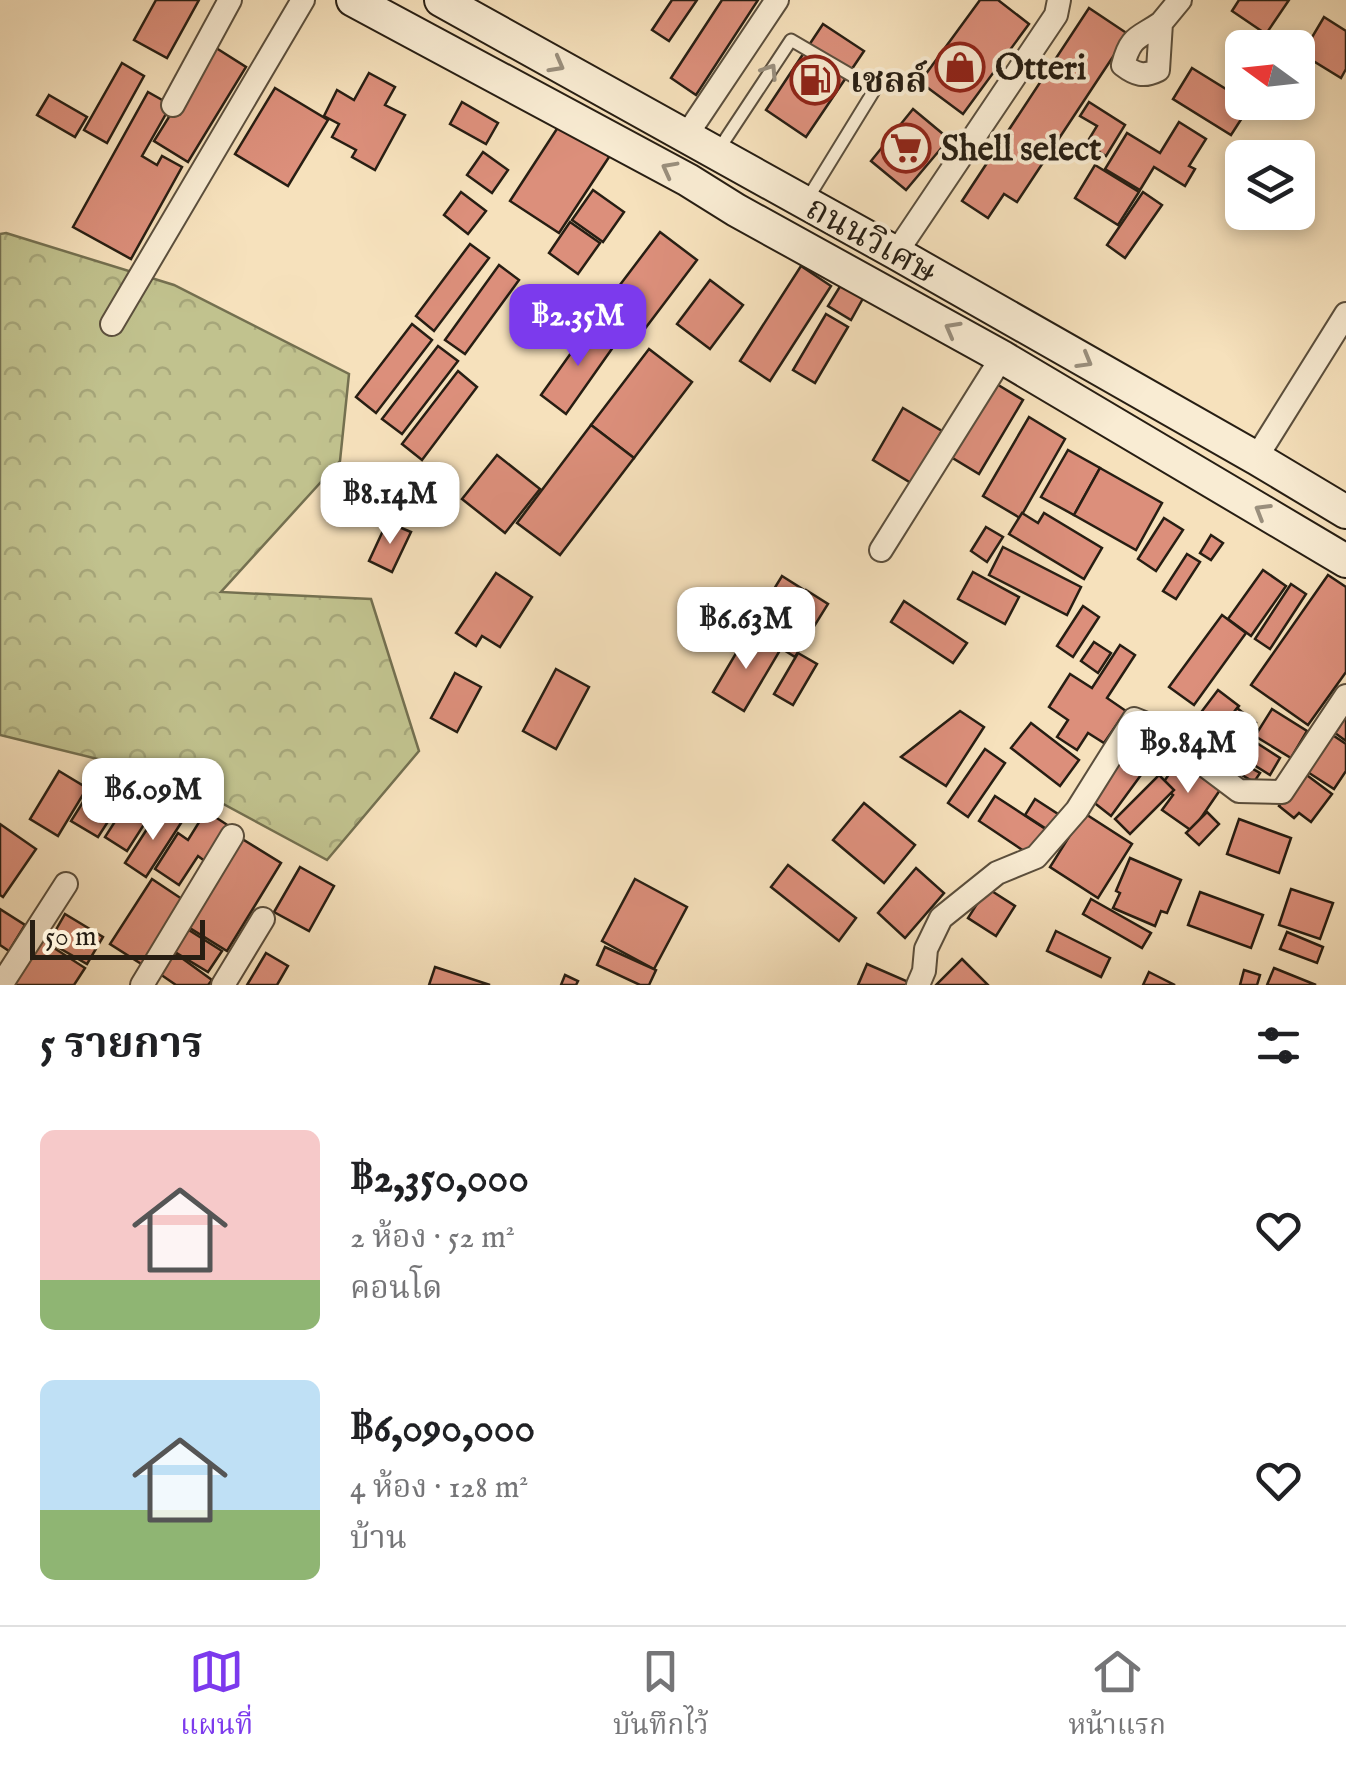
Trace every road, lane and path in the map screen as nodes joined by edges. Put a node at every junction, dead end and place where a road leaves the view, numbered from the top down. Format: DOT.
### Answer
graph roads {
  1 [pos="230,0"];
  2 [pos="304,0"];
  3 [pos="353,0"];
  4 [pos="442,0"];
  5 [pos="777,0"];
  6 [pos="1059,0"];
  7 [pos="1180,0"];
  8 [pos="1161,23"];
  9 [pos="508,39"];
  10 [pos="490,74"];
  11 [pos="173,105"];
  12 [pos="686,136"];
  13 [pos="717,153"];
  14 [pos="806,202"];
  15 [pos="896,253"];
  16 [pos="1346,314"];
  17 [pos="112,324"];
  18 [pos="1002,357"];
  19 [pos="1256,458"];
  20 [pos="1346,512"];
  21 [pos="881,550"];
  22 [pos="1346,561"];
  23 [pos="1346,696"];
  24 [pos="232,836"];
  25 [pos="66,884"];
  26 [pos="263,919"];
  27 [pos="1,985"];
  28 [pos="142,985"];
  29 [pos="223,985"];
  30 [pos="918,985"];
  1 -- 11 [label="street"];
  2 -- 17 [label="street"];
  3 -- 10 [label="main road, ถนนวิเศษ"];
  4 -- 9 [label="main road, ถนนวิเศษ"];
  5 -- 12 [label="street"];
  6 -- 15 [label="street"];
  7 -- 8 [label="street"];
  9 -- 10 [label="main road"];
  9 -- 12 [label="main road, ถนนวิเศษ, one-way"];
  18 -- 10 [label="main road, ถนนวิเศษ, one-way"];
  12 -- 13 [label="main road, ถนนวิเศษ"];
  13 -- 14 [label="main road, ถนนวิเศษ"];
  13 -- 14 [label="lane, one-way"];
  14 -- 15 [label="main road, ถนนวิเศษ"];
  15 -- 19 [label="main road, ถนนวิเศษ, one-way"];
  16 -- 19 [label="street"];
  18 -- 21 [label="street"];
  22 -- 18 [label="main road, ถนนวิเศษ, one-way"];
  19 -- 20 [label="main road, ถนนวิเศษ"];
  23 -- 30 [label="street"];
  24 -- 28 [label="street"];
  25 -- 27 [label="street"];
  26 -- 29 [label="street"];
}
